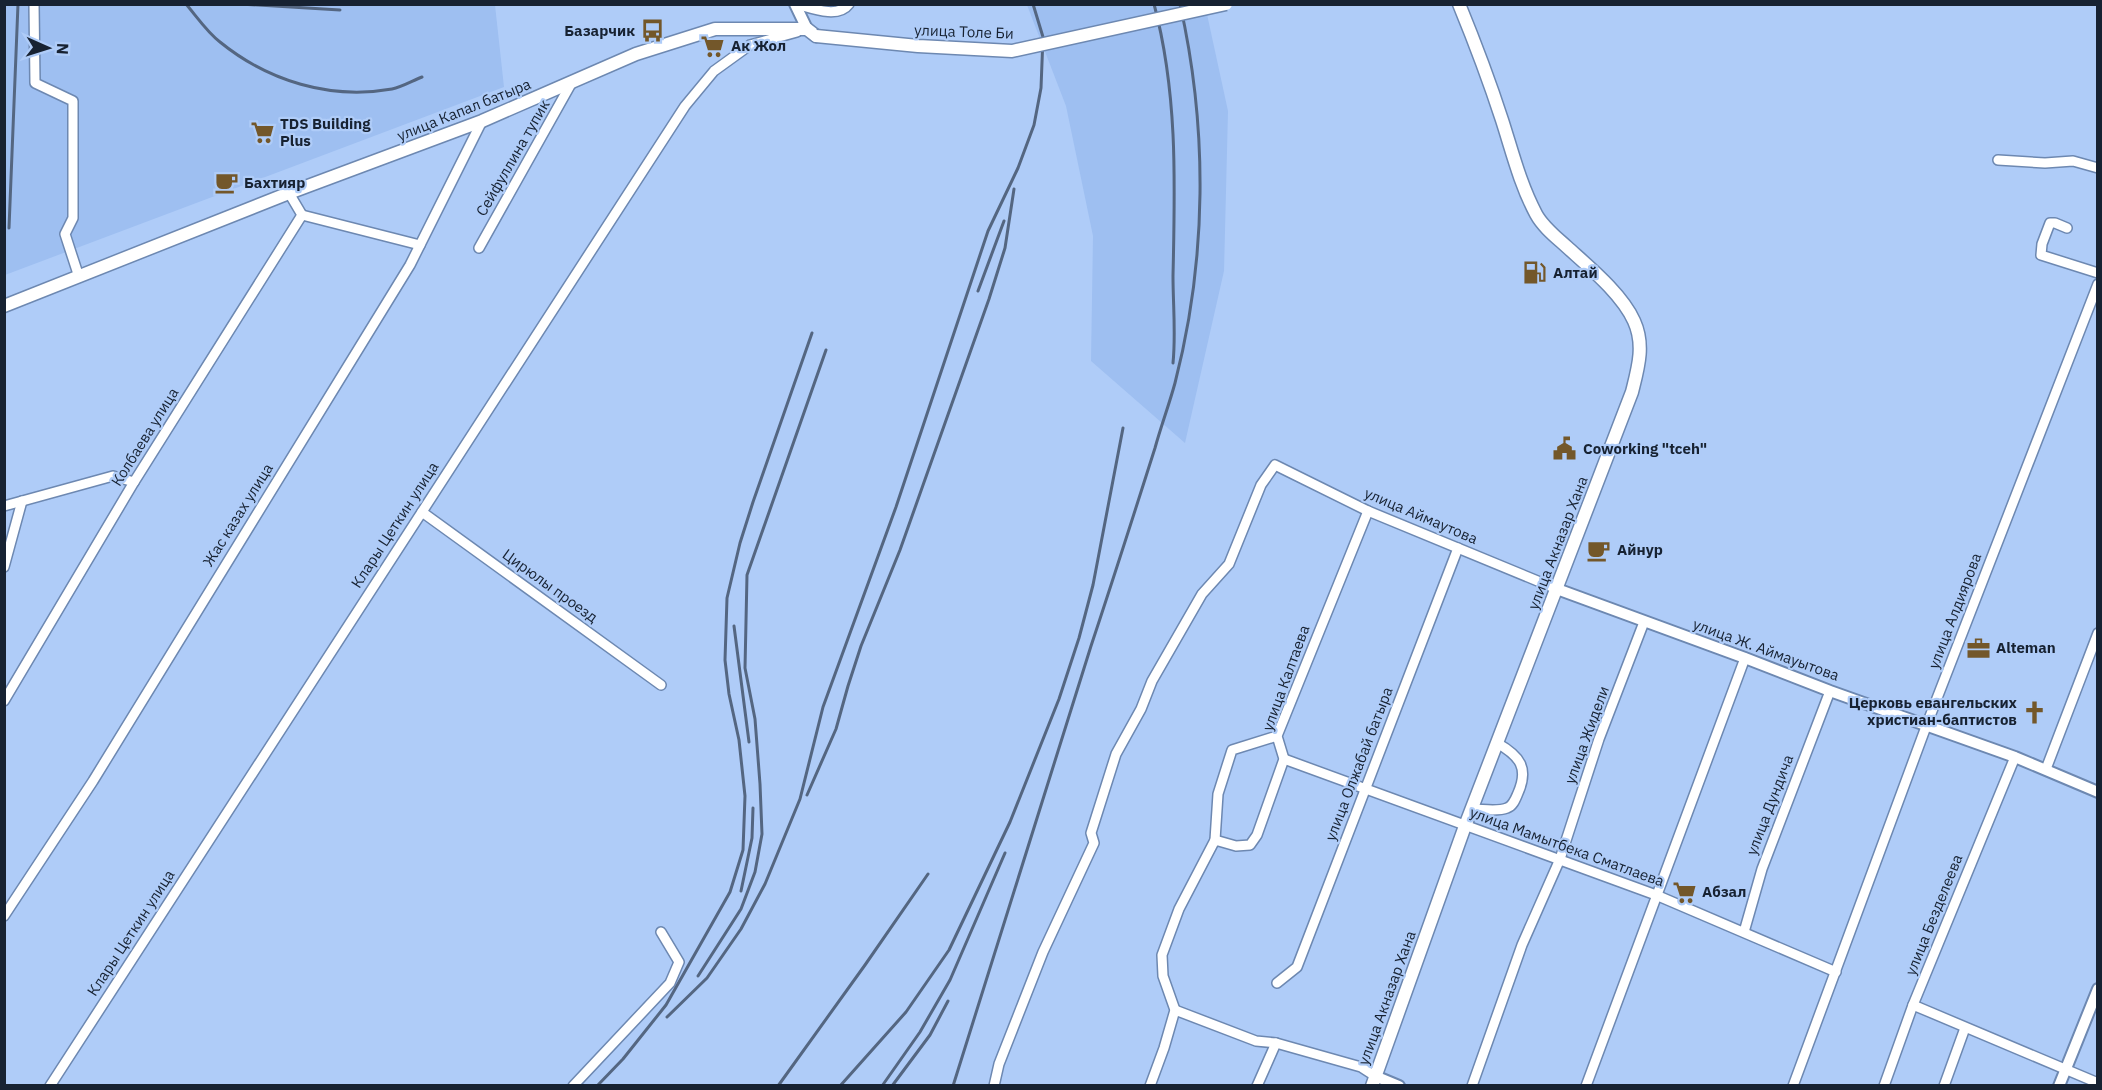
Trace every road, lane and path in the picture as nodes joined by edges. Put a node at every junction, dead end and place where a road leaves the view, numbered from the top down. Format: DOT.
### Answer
graph roads {
  1 [pos="34,4"];
  2 [pos="796,4"];
  3 [pos="849,4"];
  4 [pos="1226,4"];
  5 [pos="1449,4"];
  6 [pos="1459,4"];
  7 [pos="1465,17"];
  8 [pos="811,33"];
  9 [pos="572,81"];
  10 [pos="482,121"];
  11 [pos="1998,160"];
  12 [pos="2097,168"];
  13 [pos="289,193"];
  14 [pos="302,214"];
  15 [pos="2067,228"];
  16 [pos="420,245"];
  17 [pos="479,248"];
  18 [pos="2097,273"];
  19 [pos="78,277"];
  20 [pos="2097,284"];
  21 [pos="4,306"];
  22 [pos="134,482"];
  23 [pos="22,501"];
  24 [pos="4,506"];
  25 [pos="1368,511"];
  26 [pos="422,512"];
  27 [pos="1458,548"];
  28 [pos="4,567"];
  29 [pos="1557,589"];
  30 [pos="1644,622"];
  31 [pos="2097,633"];
  32 [pos="1746,658"];
  33 [pos="661,685"];
  34 [pos="1830,691"];
  35 [pos="4,701"];
  36 [pos="1927,724"];
  37 [pos="1277,736"];
  38 [pos="1497,743"];
  39 [pos="2015,757"];
  40 [pos="1284,759"];
  41 [pos="2046,769"];
  42 [pos="1365,789"];
  43 [pos="2097,792"];
  44 [pos="1473,809"];
  45 [pos="1465,826"];
  46 [pos="1215,840"];
  47 [pos="1560,859"];
  48 [pos="1656,895"];
  49 [pos="4,916"];
  50 [pos="661,932"];
  51 [pos="1744,932"];
  52 [pos="1836,972"];
  53 [pos="1277,983"];
  54 [pos="2097,989"];
  55 [pos="1913,1005"];
  56 [pos="1175,1010"];
  57 [pos="1965,1028"];
  58 [pos="1276,1043"];
  59 [pos="2066,1069"];
  60 [pos="1373,1081"];
  61 [pos="2097,1083"];
  62 [pos="50,1086"];
  63 [pos="573,1086"];
  64 [pos="994,1086"];
  65 [pos="1150,1086"];
  66 [pos="1257,1086"];
  67 [pos="1400,1086"];
  68 [pos="1472,1086"];
  69 [pos="1586,1086"];
  70 [pos="1793,1086"];
  71 [pos="1884,1086"];
  72 [pos="1944,1086"];
  73 [pos="2059,1086"];
  1 -- 19 [label="street"];
  2 -- 3 [label="street"];
  2 -- 8 [label="street"];
  4 -- 8 [label="main road, улица Толе Би, bridge"];
  5 -- 7 [label="main road"];
  6 -- 7 [label="main road, улица Акназар Хана"];
  7 -- 29 [label="main road, улица Акназар Хана"];
  8 -- 9 [label="main road, улица Капал батыра"];
  8 -- 26 [label="street, Клары Цеткин улица"];
  9 -- 10 [label="main road, улица Капал батыра"];
  9 -- 17 [label="street, Сейфуллина тупик"];
  10 -- 13 [label="main road, улица Капал батыра"];
  10 -- 16 [label="street, Жас казах улица"];
  11 -- 12 [label="street"];
  13 -- 14 [label="street"];
  13 -- 19 [label="main road, улица Капал батыра"];
  14 -- 16 [label="street"];
  14 -- 22 [label="street, Колбаева улица"];
  15 -- 18 [label="street"];
  16 -- 49 [label="street, Жас казах улица"];
  19 -- 21 [label="main road, улица Капал батыра"];
  20 -- 36 [label="street, улица Алдиярова"];
  22 -- 23 [label="street"];
  22 -- 35 [label="street, Колбаева улица"];
  23 -- 24 [label="street"];
  23 -- 28 [label="street"];
  25 -- 27 [label="street, улица Аймаутова"];
  25 -- 37 [label="street, улица Калтаева"];
  25 -- 64 [label="street, улица Аймаутова"];
  26 -- 33 [label="street, Цирюлы проезд"];
  26 -- 62 [label="street, Клары Цеткин улица"];
  27 -- 29 [label="street, улица Аймаутова"];
  27 -- 42 [label="street, улица Олжабай батыра"];
  29 -- 30 [label="street, улица Ж. Аймауытова"];
  29 -- 38 [label="main road, улица Акназар Хана"];
  30 -- 32 [label="street, улица Ж. Аймауытова"];
  30 -- 47 [label="street, улица Жидели"];
  31 -- 41 [label="street"];
  32 -- 34 [label="street, улица Ж. Аймауытова"];
  32 -- 48 [label="street"];
  34 -- 36 [label="street, улица Ж. Аймауытова"];
  34 -- 51 [label="street, улица Дундича"];
  36 -- 39 [label="street, улица Ж. Аймауытова"];
  36 -- 52 [label="street, улица Алдиярова"];
  37 -- 40 [label="street, улица Калтаева"];
  37 -- 46 [label="street"];
  38 -- 44 [label="main road, улица Акназар Хана"];
  38 -- 44 [label="street"];
  39 -- 41 [label="street, улица Ж. Аймауытова"];
  39 -- 55 [label="street, улица Безделеева"];
  40 -- 42 [label="street, улица Мамытбека Сматлаева"];
  40 -- 46 [label="street"];
  41 -- 43 [label="street, улица Ж. Аймауытова"];
  42 -- 45 [label="street, улица Мамытбека Сматлаева"];
  42 -- 53 [label="street, улица Олжабай батыра"];
  44 -- 45 [label="main road, улица Акназар Хана"];
  45 -- 47 [label="street, улица Мамытбека Сматлаева"];
  45 -- 60 [label="main road, улица Акназар Хана"];
  46 -- 56 [label="street"];
  47 -- 48 [label="street, улица Мамытбека Сматлаева"];
  47 -- 68 [label="street, улица Жидели"];
  48 -- 51 [label="street, улица Мамытбека Сматлаева"];
  48 -- 69 [label="street"];
  50 -- 63 [label="street"];
  51 -- 52 [label="street, улица Мамытбека Сматлаева"];
  52 -- 70 [label="street, улица Алдиярова"];
  54 -- 59 [label="street"];
  55 -- 57 [label="street"];
  55 -- 71 [label="street, улица Безделеева"];
  56 -- 58 [label="street"];
  56 -- 65 [label="street"];
  57 -- 59 [label="street"];
  57 -- 72 [label="street"];
  58 -- 60 [label="street"];
  58 -- 66 [label="street"];
  59 -- 61 [label="street"];
  59 -- 73 [label="street"];
  60 -- 67 [label="street"];
}
